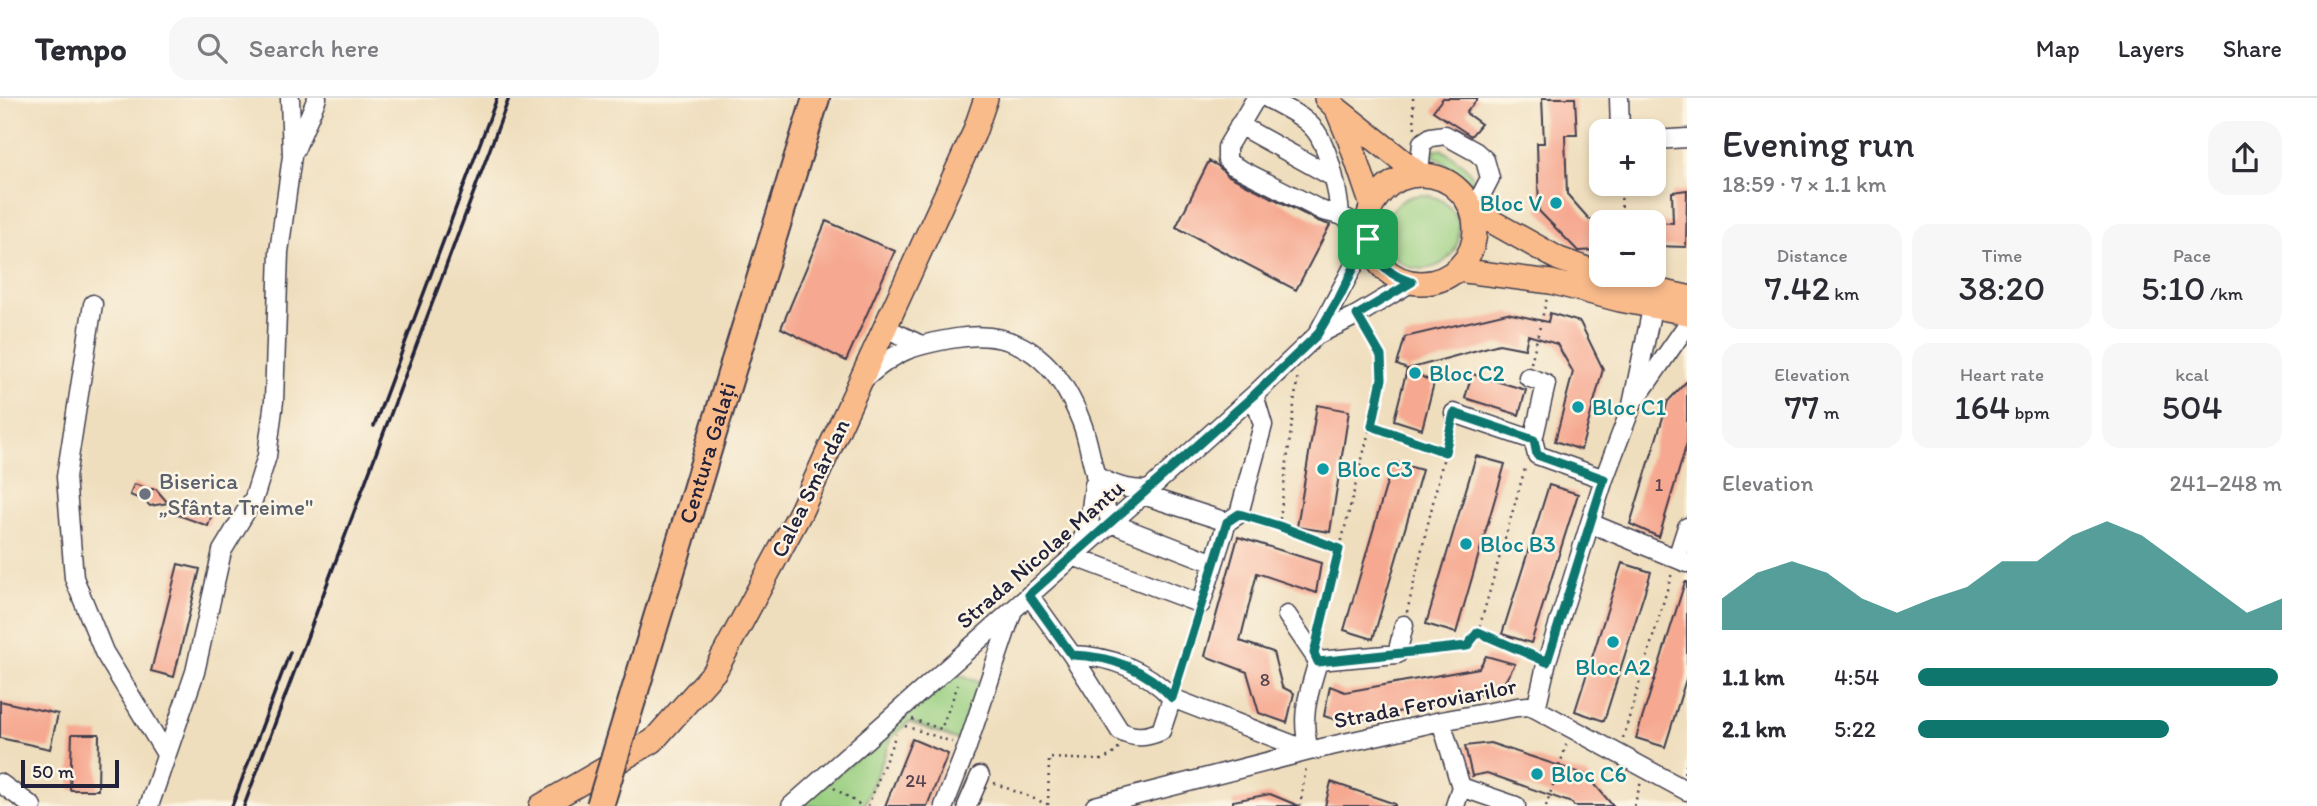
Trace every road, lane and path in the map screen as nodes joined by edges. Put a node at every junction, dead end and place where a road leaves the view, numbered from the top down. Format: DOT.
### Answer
graph roads {
  1 [pos="290,98"];
  2 [pos="317,98"];
  3 [pos="816,98"];
  4 [pos="986,98"];
  5 [pos="1256,98"];
  6 [pos="1267,98"];
  7 [pos="1413,98"];
  8 [pos="1619,98"];
  9 [pos="1334,102"];
  10 [pos="1620,119"];
  11 [pos="1240,125"];
  12 [pos="1687,138"];
  13 [pos="1666,139"];
  14 [pos="1422,143"];
  15 [pos="292,156"];
  16 [pos="1419,174"];
  17 [pos="1333,177"];
  18 [pos="1473,211"];
  19 [pos="1340,215"];
  20 [pos="1369,225"];
  21 [pos="1457,270"];
  22 [pos="1589,270"];
  23 [pos="1412,282"];
  24 [pos="1550,282"];
  25 [pos="1628,287"];
  26 [pos="1687,297"];
  27 [pos="1654,299"];
  28 [pos="93,304"];
  29 [pos="1687,313"];
  30 [pos="1357,315"];
  31 [pos="1687,325"];
  32 [pos="886,328"];
  33 [pos="1317,335"];
  34 [pos="919,344"];
  35 [pos="1301,349"];
  36 [pos="1528,377"];
  37 [pos="862,381"];
  38 [pos="1254,395"];
  39 [pos="1632,405"];
  40 [pos="1454,413"];
  41 [pos="1372,426"];
  42 [pos="1534,440"];
  43 [pos="1445,452"];
  44 [pos="1095,475"];
  45 [pos="1604,479"];
  46 [pos="1146,492"];
  47 [pos="1233,518"];
  48 [pos="1111,523"];
  49 [pos="1590,523"];
  50 [pos="1279,526"];
  51 [pos="1687,527"];
  52 [pos="1339,549"];
  53 [pos="1073,556"];
  54 [pos="1682,561"];
  55 [pos="1214,563"];
  56 [pos="1029,595"];
  57 [pos="1201,604"];
  58 [pos="1013,609"];
  59 [pos="1287,615"];
  60 [pos="1404,625"];
  61 [pos="1478,632"];
  62 [pos="1397,654"];
  63 [pos="1072,655"];
  64 [pos="1316,657"];
  65 [pos="1547,662"];
  66 [pos="958,685"];
  67 [pos="1172,698"];
  68 [pos="1536,709"];
  69 [pos="1441,721"];
  70 [pos="902,724"];
  71 [pos="941,729"];
  72 [pos="897,730"];
  73 [pos="1572,730"];
  74 [pos="890,736"];
  75 [pos="1129,736"];
  76 [pos="939,737"];
  77 [pos="967,747"];
  78 [pos="1309,751"];
  79 [pos="166,754"];
  80 [pos="1618,754"];
  81 [pos="1646,768"];
  82 [pos="979,776"];
  83 [pos="0,783"];
  84 [pos="1461,786"];
  85 [pos="1687,791"];
  86 [pos="828,793"];
  87 [pos="32,806"];
  88 [pos="149,806"];
  89 [pos="541,806"];
  90 [pos="600,806"];
  91 [pos="791,806"];
  92 [pos="862,806"];
  93 [pos="868,806"];
  94 [pos="944,806"];
  95 [pos="967,806"];
  96 [pos="1049,806"];
  97 [pos="1095,806"];
  98 [pos="1300,806"];
  99 [pos="1455,806"];
  100 [pos="1516,806"];
  101 [pos="1546,806"];
  102 [pos="1634,806"];
  1 -- 15 [label="street"];
  2 -- 15 [label="street"];
  3 -- 90 [label="highway, Centura Galați, bridge"];
  4 -- 32 [label="main road, Calea Smârdan"];
  5 -- 11 [label="street"];
  6 -- 17 [label="street"];
  7 -- 14 [label="path"];
  8 -- 10 [label="street"];
  9 -- 16 [label="main road"];
  9 -- 20 [label="main road"];
  11 -- 17 [label="street"];
  11 -- 19 [label="street"];
  12 -- 13 [label="street"];
  14 -- 16 [label="street"];
  14 -- 18 [label="street"];
  15 -- 79 [label="street"];
  16 -- 18 [label="main road"];
  16 -- 20 [label="main road"];
  17 -- 19 [label="street"];
  18 -- 21 [label="main road"];
  18 -- 22 [label="main road"];
  19 -- 20 [label="street"];
  20 -- 23 [label="main road"];
  20 -- 33 [label="street, Strada Nicolae Mantu"];
  21 -- 23 [label="main road"];
  21 -- 24 [label="main road"];
  23 -- 30 [label="street, Strada Nicolae Mantu"];
  24 -- 27 [label="main road"];
  24 -- 36 [label="path"];
  25 -- 27 [label="main road"];
  26 -- 27 [label="main road"];
  27 -- 29 [label="main road"];
  27 -- 39 [label="street, Strada Feroviarilor"];
  28 -- 79 [label="street"];
  30 -- 33 [label="street, Strada Nicolae Mantu"];
  30 -- 41 [label="path"];
  31 -- 39 [label="street, Strada Feroviarilor"];
  32 -- 34 [label="street"];
  32 -- 37 [label="main road, Calea Smârdan"];
  33 -- 35 [label="street, Strada Nicolae Mantu"];
  34 -- 37 [label="street"];
  34 -- 44 [label="street"];
  35 -- 38 [label="street, Strada Nicolae Mantu"];
  35 -- 50 [label="path"];
  36 -- 42 [label="street"];
  37 -- 89 [label="main road, Calea Smârdan"];
  38 -- 46 [label="street, Strada Nicolae Mantu"];
  38 -- 47 [label="street"];
  39 -- 45 [label="street, Strada Feroviarilor"];
  40 -- 42 [label="street"];
  40 -- 43 [label="path"];
  41 -- 43 [label="path"];
  41 -- 52 [label="path"];
  42 -- 45 [label="street"];
  42 -- 61 [label="path"];
  43 -- 60 [label="path"];
  44 -- 46 [label="street"];
  44 -- 48 [label="street"];
  44 -- 53 [label="street"];
  45 -- 49 [label="street, Strada Feroviarilor"];
  46 -- 47 [label="street"];
  46 -- 48 [label="street, Strada Nicolae Mantu"];
  47 -- 50 [label="path"];
  47 -- 55 [label="street"];
  48 -- 53 [label="street, Strada Nicolae Mantu"];
  48 -- 55 [label="street"];
  49 -- 54 [label="street"];
  49 -- 65 [label="street, Strada Feroviarilor"];
  50 -- 52 [label="path"];
  51 -- 54 [label="street"];
  52 -- 64 [label="path"];
  53 -- 56 [label="street, Strada Nicolae Mantu"];
  53 -- 57 [label="street"];
  54 -- 80 [label="path"];
  55 -- 57 [label="street"];
  56 -- 58 [label="street, Strada Nicolae Mantu"];
  56 -- 63 [label="street"];
  57 -- 67 [label="path"];
  58 -- 77 [label="street"];
  58 -- 91 [label="street, Strada Nicolae Mantu"];
  59 -- 64 [label="street"];
  60 -- 62 [label="street"];
  61 -- 62 [label="path"];
  61 -- 65 [label="path"];
  62 -- 64 [label="street"];
  63 -- 67 [label="street"];
  63 -- 75 [label="street"];
  64 -- 78 [label="street"];
  65 -- 68 [label="street, Strada Feroviarilor"];
  66 -- 71 [label="path"];
  67 -- 75 [label="street"];
  67 -- 78 [label="street"];
  68 -- 69 [label="street, Strada Feroviarilor"];
  68 -- 73 [label="street"];
  69 -- 78 [label="street, Strada Feroviarilor"];
  69 -- 84 [label="street"];
  70 -- 71 [label="path"];
  70 -- 72 [label="path"];
  70 -- 76 [label="path"];
  71 -- 76 [label="path"];
  72 -- 74 [label="path"];
  72 -- 93 [label="path"];
  73 -- 80 [label="street"];
  73 -- 101 [label="path"];
  75 -- 96 [label="path"];
  76 -- 77 [label="path"];
  77 -- 94 [label="street"];
  78 -- 97 [label="street, Strada Feroviarilor"];
  78 -- 98 [label="path"];
  79 -- 88 [label="street"];
  80 -- 81 [label="street"];
  81 -- 85 [label="street"];
  81 -- 102 [label="path"];
  82 -- 95 [label="street"];
  82 -- 96 [label="path"];
  83 -- 87 [label="street"];
  84 -- 99 [label="street"];
  84 -- 100 [label="street"];
  86 -- 92 [label="path"];
}
